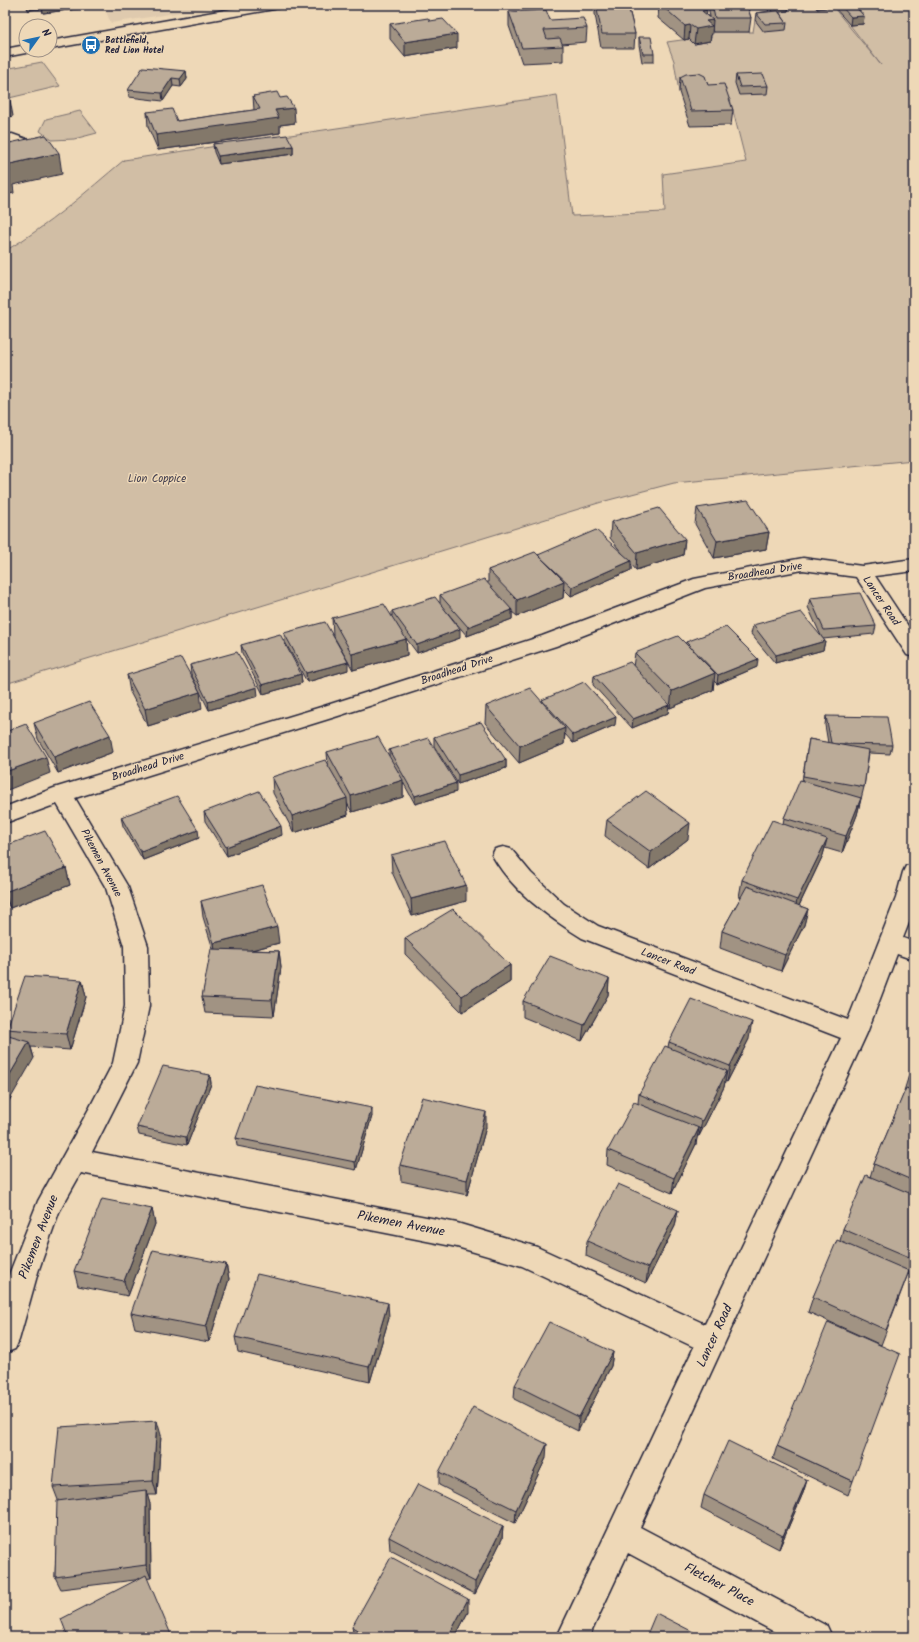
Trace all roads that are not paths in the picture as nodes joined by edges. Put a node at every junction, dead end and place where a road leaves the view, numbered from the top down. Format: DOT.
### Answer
graph roads {
  1 [pos="274,5"];
  2 [pos="58,44"];
  3 [pos="18,51"];
  4 [pos="5,53"];
  5 [pos="11,135"];
  6 [pos="38,148"];
  7 [pos="914,565"];
  8 [pos="862,572"];
  9 [pos="914,650"];
  10 [pos="62,794"];
  11 [pos="5,815"];
  12 [pos="504,855"];
  13 [pos="914,872"];
  14 [pos="889,942"];
  15 [pos="914,951"];
  16 [pos="855,1034"];
  17 [pos="73,1160"];
  18 [pos="5,1340"];
  19 [pos="712,1341"];
  20 [pos="622,1534"];
  21 [pos="573,1637"];
  22 [pos="816,1637"];
  1 -- 2 [label="street"];
  3 -- 4 [label="street"];
  5 -- 6 [label="street"];
  7 -- 8 [label="street, Broadhead Drive"];
  8 -- 9 [label="street, Lancer Road"];
  8 -- 10 [label="street, Broadhead Drive"];
  10 -- 11 [label="street, Broadhead Drive"];
  10 -- 17 [label="street, Pikemen Avenue"];
  12 -- 16 [label="street, Lancer Road"];
  13 -- 14 [label="street, Lancer Road"];
  14 -- 15 [label="street"];
  14 -- 16 [label="street, Lancer Road"];
  16 -- 19 [label="street, Lancer Road"];
  17 -- 18 [label="street, Pikemen Avenue"];
  17 -- 19 [label="street, Pikemen Avenue"];
  19 -- 20 [label="street, Lancer Road"];
  20 -- 21 [label="street, Lancer Road"];
  20 -- 22 [label="street, Fletcher Place"];
}
